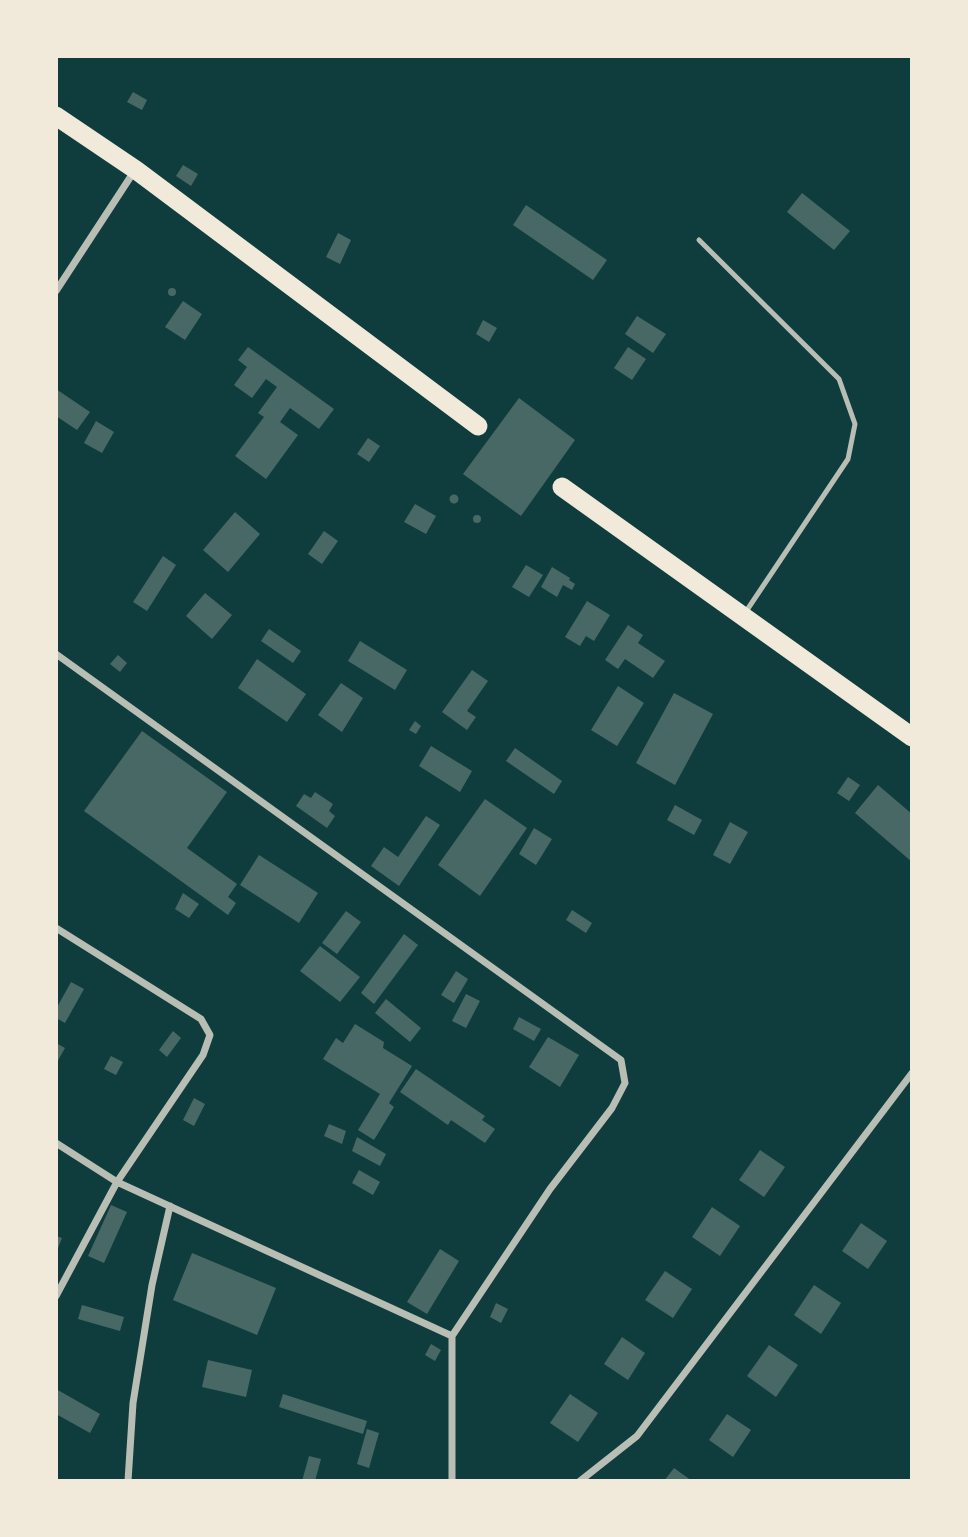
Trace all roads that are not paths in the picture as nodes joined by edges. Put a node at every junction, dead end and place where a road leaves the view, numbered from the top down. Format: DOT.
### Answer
graph roads {
  1 [pos="56,116"];
  2 [pos="136,170"];
  3 [pos="699,240"];
  4 [pos="56,291"];
  5 [pos="478,426"];
  6 [pos="562,488"];
  7 [pos="743,616"];
  8 [pos="56,654"];
  9 [pos="912,737"];
  10 [pos="56,928"];
  11 [pos="912,1073"];
  12 [pos="56,1143"];
  13 [pos="117,1182"];
  14 [pos="170,1206"];
  15 [pos="56,1296"];
  16 [pos="452,1336"];
  17 [pos="128,1481"];
  18 [pos="452,1481"];
  19 [pos="580,1481"];
  1 -- 2 [label="highway"];
  2 -- 4 [label="street"];
  2 -- 5 [label="highway"];
  3 -- 7 [label="lane"];
  6 -- 7 [label="highway"];
  7 -- 9 [label="highway"];
  8 -- 16 [label="street"];
  10 -- 13 [label="street"];
  11 -- 19 [label="street"];
  12 -- 13 [label="street"];
  13 -- 14 [label="street"];
  13 -- 15 [label="street"];
  14 -- 16 [label="street"];
  14 -- 17 [label="street"];
  16 -- 18 [label="street"];
}
